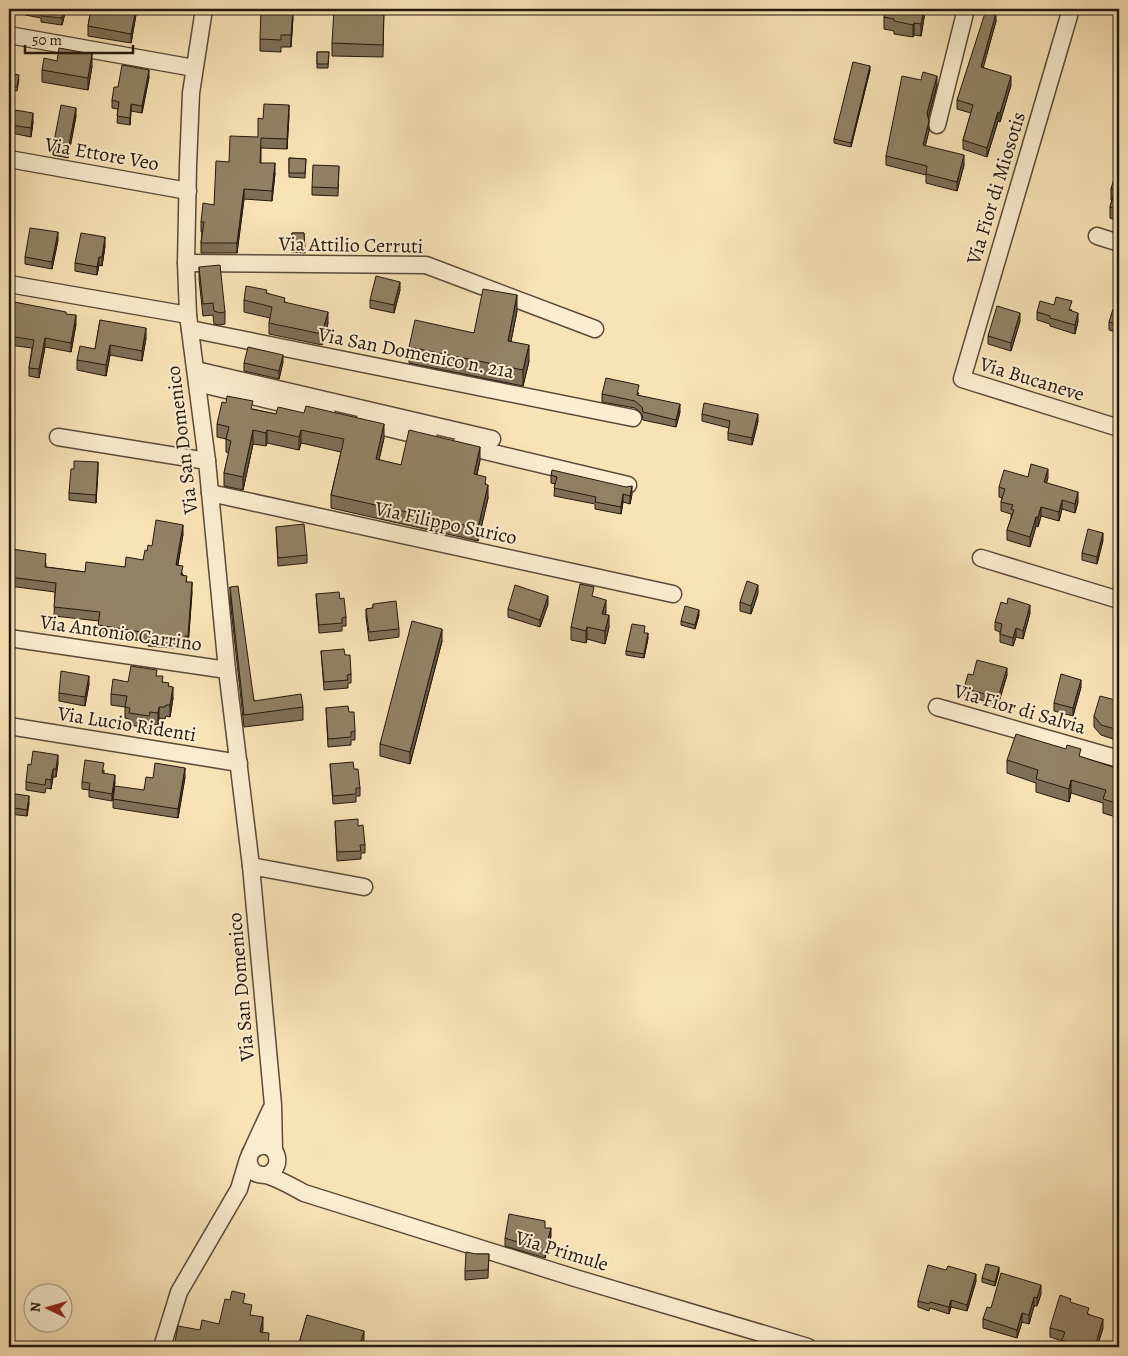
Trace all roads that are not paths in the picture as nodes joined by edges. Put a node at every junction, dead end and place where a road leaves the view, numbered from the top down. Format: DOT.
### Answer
graph roads {
  1 [pos="204,9"];
  2 [pos="966,9"];
  3 [pos="1071,9"];
  4 [pos="9,35"];
  5 [pos="194,68"];
  6 [pos="937,125"];
  7 [pos="9,159"];
  8 [pos="188,191"];
  9 [pos="1097,236"];
  10 [pos="1119,243"];
  11 [pos="186,263"];
  12 [pos="9,284"];
  13 [pos="189,322"];
  14 [pos="594,329"];
  15 [pos="197,376"];
  16 [pos="962,379"];
  17 [pos="633,418"];
  18 [pos="1119,428"];
  19 [pos="58,437"];
  20 [pos="492,439"];
  21 [pos="207,460"];
  22 [pos="628,485"];
  23 [pos="210,494"];
  24 [pos="981,558"];
  25 [pos="673,594"];
  26 [pos="1119,600"];
  27 [pos="9,638"];
  28 [pos="227,670"];
  29 [pos="937,707"];
  30 [pos="9,726"];
  31 [pos="1119,759"];
  32 [pos="239,763"];
  33 [pos="252,866"];
  34 [pos="364,887"];
  35 [pos="273,1105"];
  36 [pos="250,1155"];
  37 [pos="270,1166"];
  38 [pos="239,1189"];
  39 [pos="162,1347"];
  40 [pos="808,1347"];
  1 -- 5 [label="street, Via San Domenico"];
  2 -- 6 [label="street"];
  3 -- 16 [label="street, Via Fior di Miosotis"];
  4 -- 5 [label="street"];
  5 -- 8 [label="street, Via San Domenico"];
  7 -- 8 [label="street, Via Ettore Veo"];
  8 -- 11 [label="street, Via San Domenico"];
  9 -- 10 [label="street"];
  11 -- 13 [label="street, Via San Domenico"];
  11 -- 14 [label="street, Via Attilio Cerruti"];
  12 -- 13 [label="street, Via San Domenico n. 21a"];
  13 -- 15 [label="street, Via San Domenico"];
  13 -- 17 [label="street, Via San Domenico n. 21a"];
  15 -- 20 [label="street"];
  15 -- 21 [label="street, Via San Domenico"];
  15 -- 22 [label="street"];
  16 -- 18 [label="street, Via Bucaneve"];
  19 -- 21 [label="street"];
  21 -- 23 [label="street, Via San Domenico"];
  23 -- 25 [label="street, Via Filippo Surico"];
  23 -- 28 [label="street, Via San Domenico"];
  24 -- 26 [label="street"];
  27 -- 28 [label="street, Via Antonio Carrino"];
  28 -- 32 [label="street, Via San Domenico"];
  29 -- 31 [label="street, Via Fior di Salvia"];
  30 -- 32 [label="street, Via Lucio Ridenti"];
  32 -- 33 [label="street, Via San Domenico"];
  33 -- 34 [label="street"];
  33 -- 35 [label="street, Via San Domenico"];
  35 -- 36 [label="street"];
  35 -- 37 [label="street, Via San Domenico"];
  36 -- 37 [label="street"];
  36 -- 37 [label="street"];
  36 -- 38 [label="street"];
  37 -- 38 [label="street"];
  37 -- 40 [label="street, Via Primule"];
  38 -- 39 [label="street"];
}
